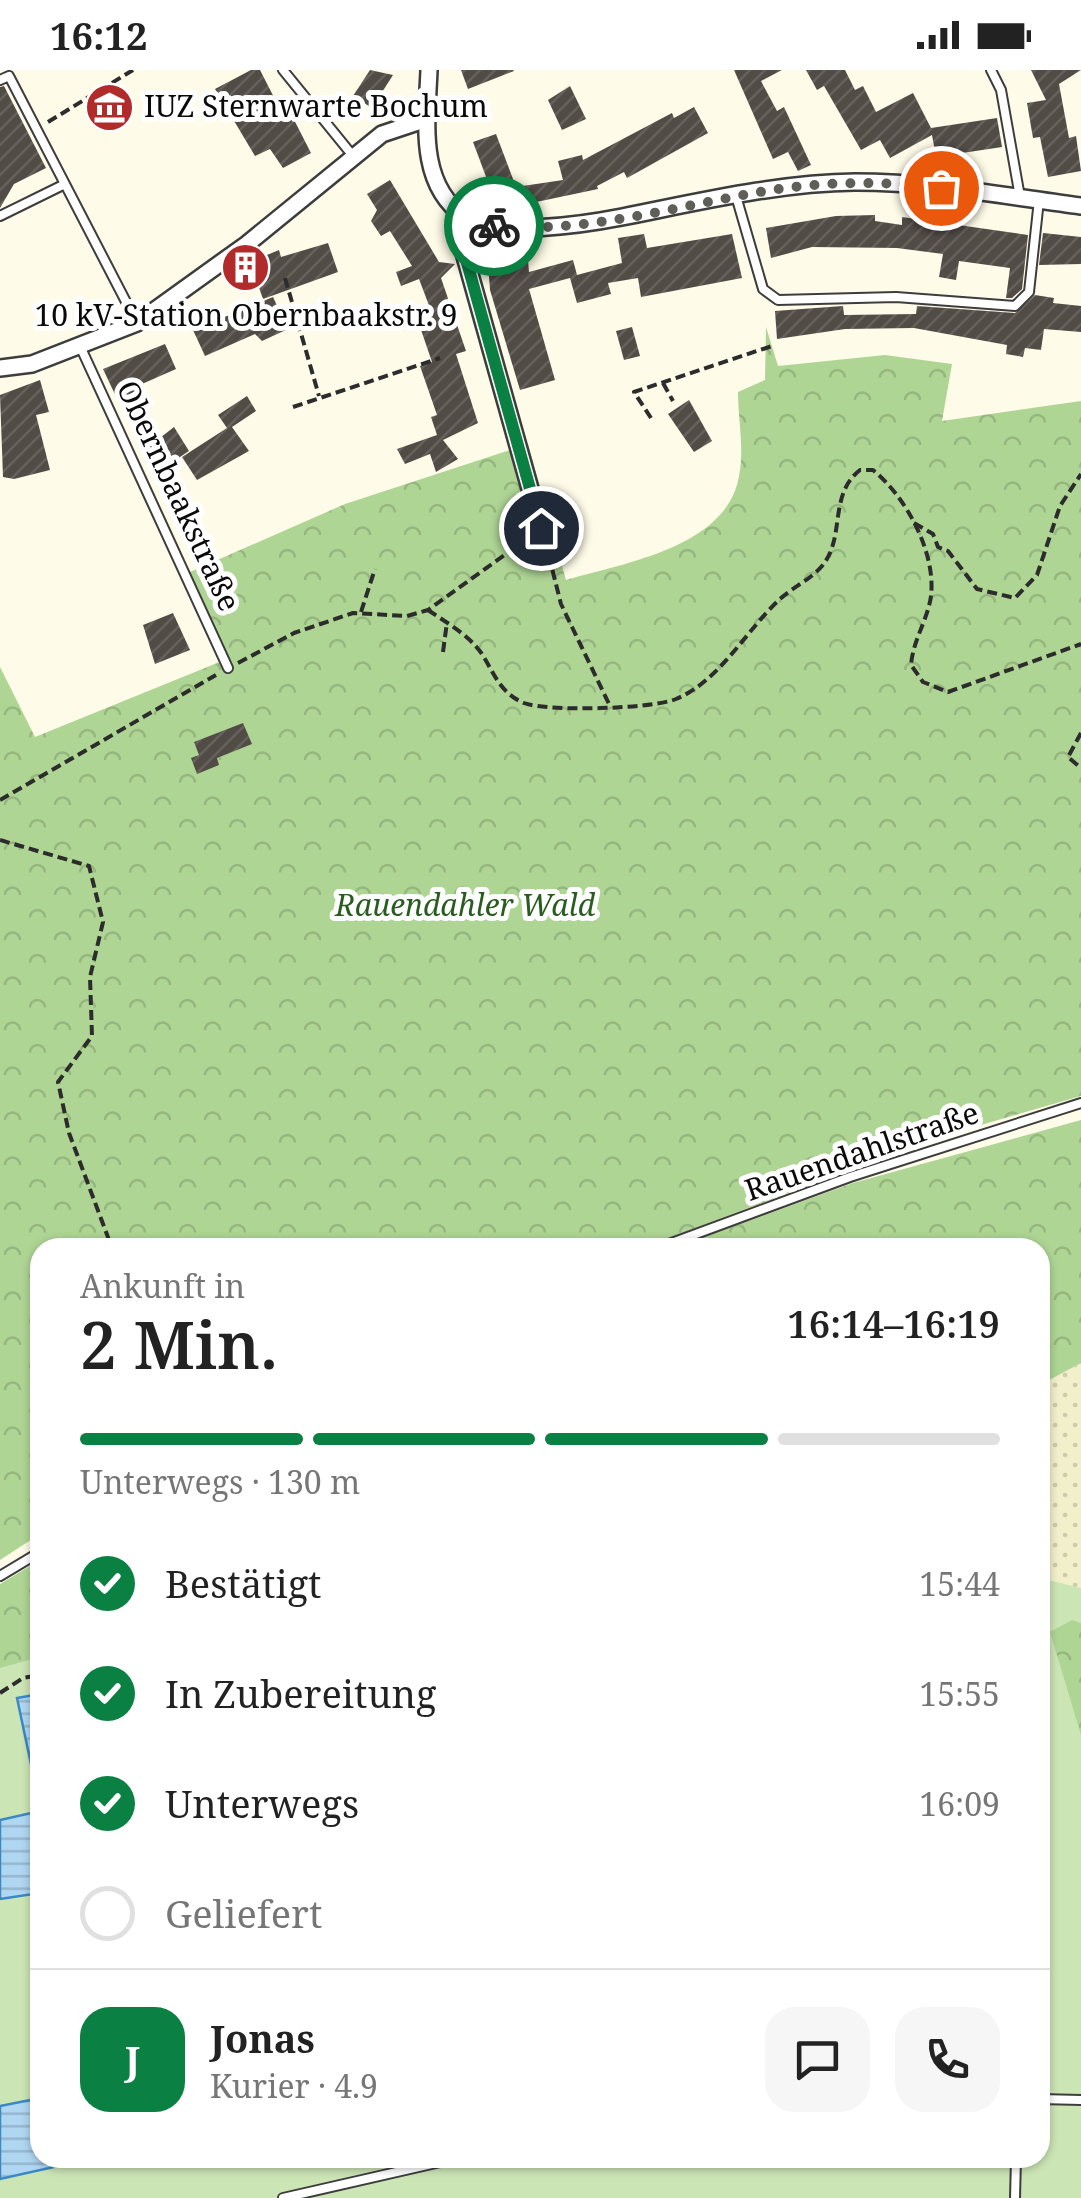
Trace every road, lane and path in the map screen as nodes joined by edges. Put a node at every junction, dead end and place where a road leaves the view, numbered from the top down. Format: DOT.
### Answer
graph roads {
  1 [pos="133,70"];
  2 [pos="283,70"];
  3 [pos="428,70"];
  4 [pos="991,70"];
  5 [pos="0,80"];
  6 [pos="55,117"];
  7 [pos="427,119"];
  8 [pos="354,156"];
  9 [pos="63,184"];
  10 [pos="736,196"];
  11 [pos="1020,198"];
  12 [pos="1039,200"];
  13 [pos="1081,206"];
  14 [pos="0,216"];
  15 [pos="467,218"];
  16 [pos="285,278"];
  17 [pos="136,323"];
  18 [pos="80,346"];
  19 [pos="772,346"];
  20 [pos="440,358"];
  21 [pos="0,368"];
  22 [pos="663,382"];
  23 [pos="319,397"];
  24 [pos="673,400"];
  25 [pos="293,407"];
  26 [pos="651,418"];
  27 [pos="1081,474"];
  28 [pos="914,522"];
  29 [pos="541,528"];
  30 [pos="375,568"];
  31 [pos="428,610"];
  32 [pos="360,612"];
  33 [pos="447,622"];
  34 [pos="1081,644"];
  35 [pos="443,652"];
  36 [pos="228,668"];
  37 [pos="610,706"];
  38 [pos="1081,733"];
  39 [pos="1081,768"];
  40 [pos="0,800"];
  41 [pos="0,840"];
  42 [pos="1081,1103"];
  43 [pos="108,1238"];
  44 [pos="685,1238"];
  45 [pos="30,1558"];
  46 [pos="0,1576"];
  47 [pos="30,1677"];
  48 [pos="0,1693"];
  49 [pos="1050,2099"];
  50 [pos="1081,2100"];
  51 [pos="414,2168"];
  52 [pos="1016,2168"];
  53 [pos="283,2198"];
  54 [pos="1015,2198"];
  1 -- 6 [label="path"];
  2 -- 8 [label="lane"];
  3 -- 7 [label="street"];
  4 -- 11 [label="lane"];
  5 -- 9 [label="lane"];
  7 -- 8 [label="street"];
  7 -- 15 [label="street"];
  8 -- 17 [label="street"];
  9 -- 14 [label="lane"];
  9 -- 17 [label="lane"];
  10 -- 11 [label="street"];
  10 -- 12 [label="lane"];
  10 -- 15 [label="street"];
  11 -- 12 [label="street"];
  12 -- 13 [label="street"];
  15 -- 29 [label="street"];
  16 -- 23 [label="path"];
  17 -- 18 [label="street"];
  18 -- 21 [label="street"];
  18 -- 36 [label="lane, Obernbaakstraße"];
  19 -- 22 [label="path"];
  20 -- 23 [label="path"];
  22 -- 24 [label="path"];
  22 -- 26 [label="path"];
  23 -- 25 [label="path"];
  27 -- 28 [label="path"];
  28 -- 34 [label="path"];
  28 -- 37 [label="path"];
  29 -- 31 [label="path"];
  29 -- 37 [label="path"];
  30 -- 32 [label="path"];
  31 -- 32 [label="path"];
  31 -- 33 [label="path"];
  32 -- 36 [label="path"];
  33 -- 35 [label="path"];
  33 -- 37 [label="path"];
  36 -- 40 [label="path"];
  38 -- 39 [label="path"];
  41 -- 43 [label="path"];
  42 -- 44 [label="lane, Rauendahlstraße"];
  45 -- 46 [label="lane"];
  47 -- 48 [label="path"];
  49 -- 50 [label="lane"];
  51 -- 53 [label="lane"];
  52 -- 54 [label="lane"];
}
